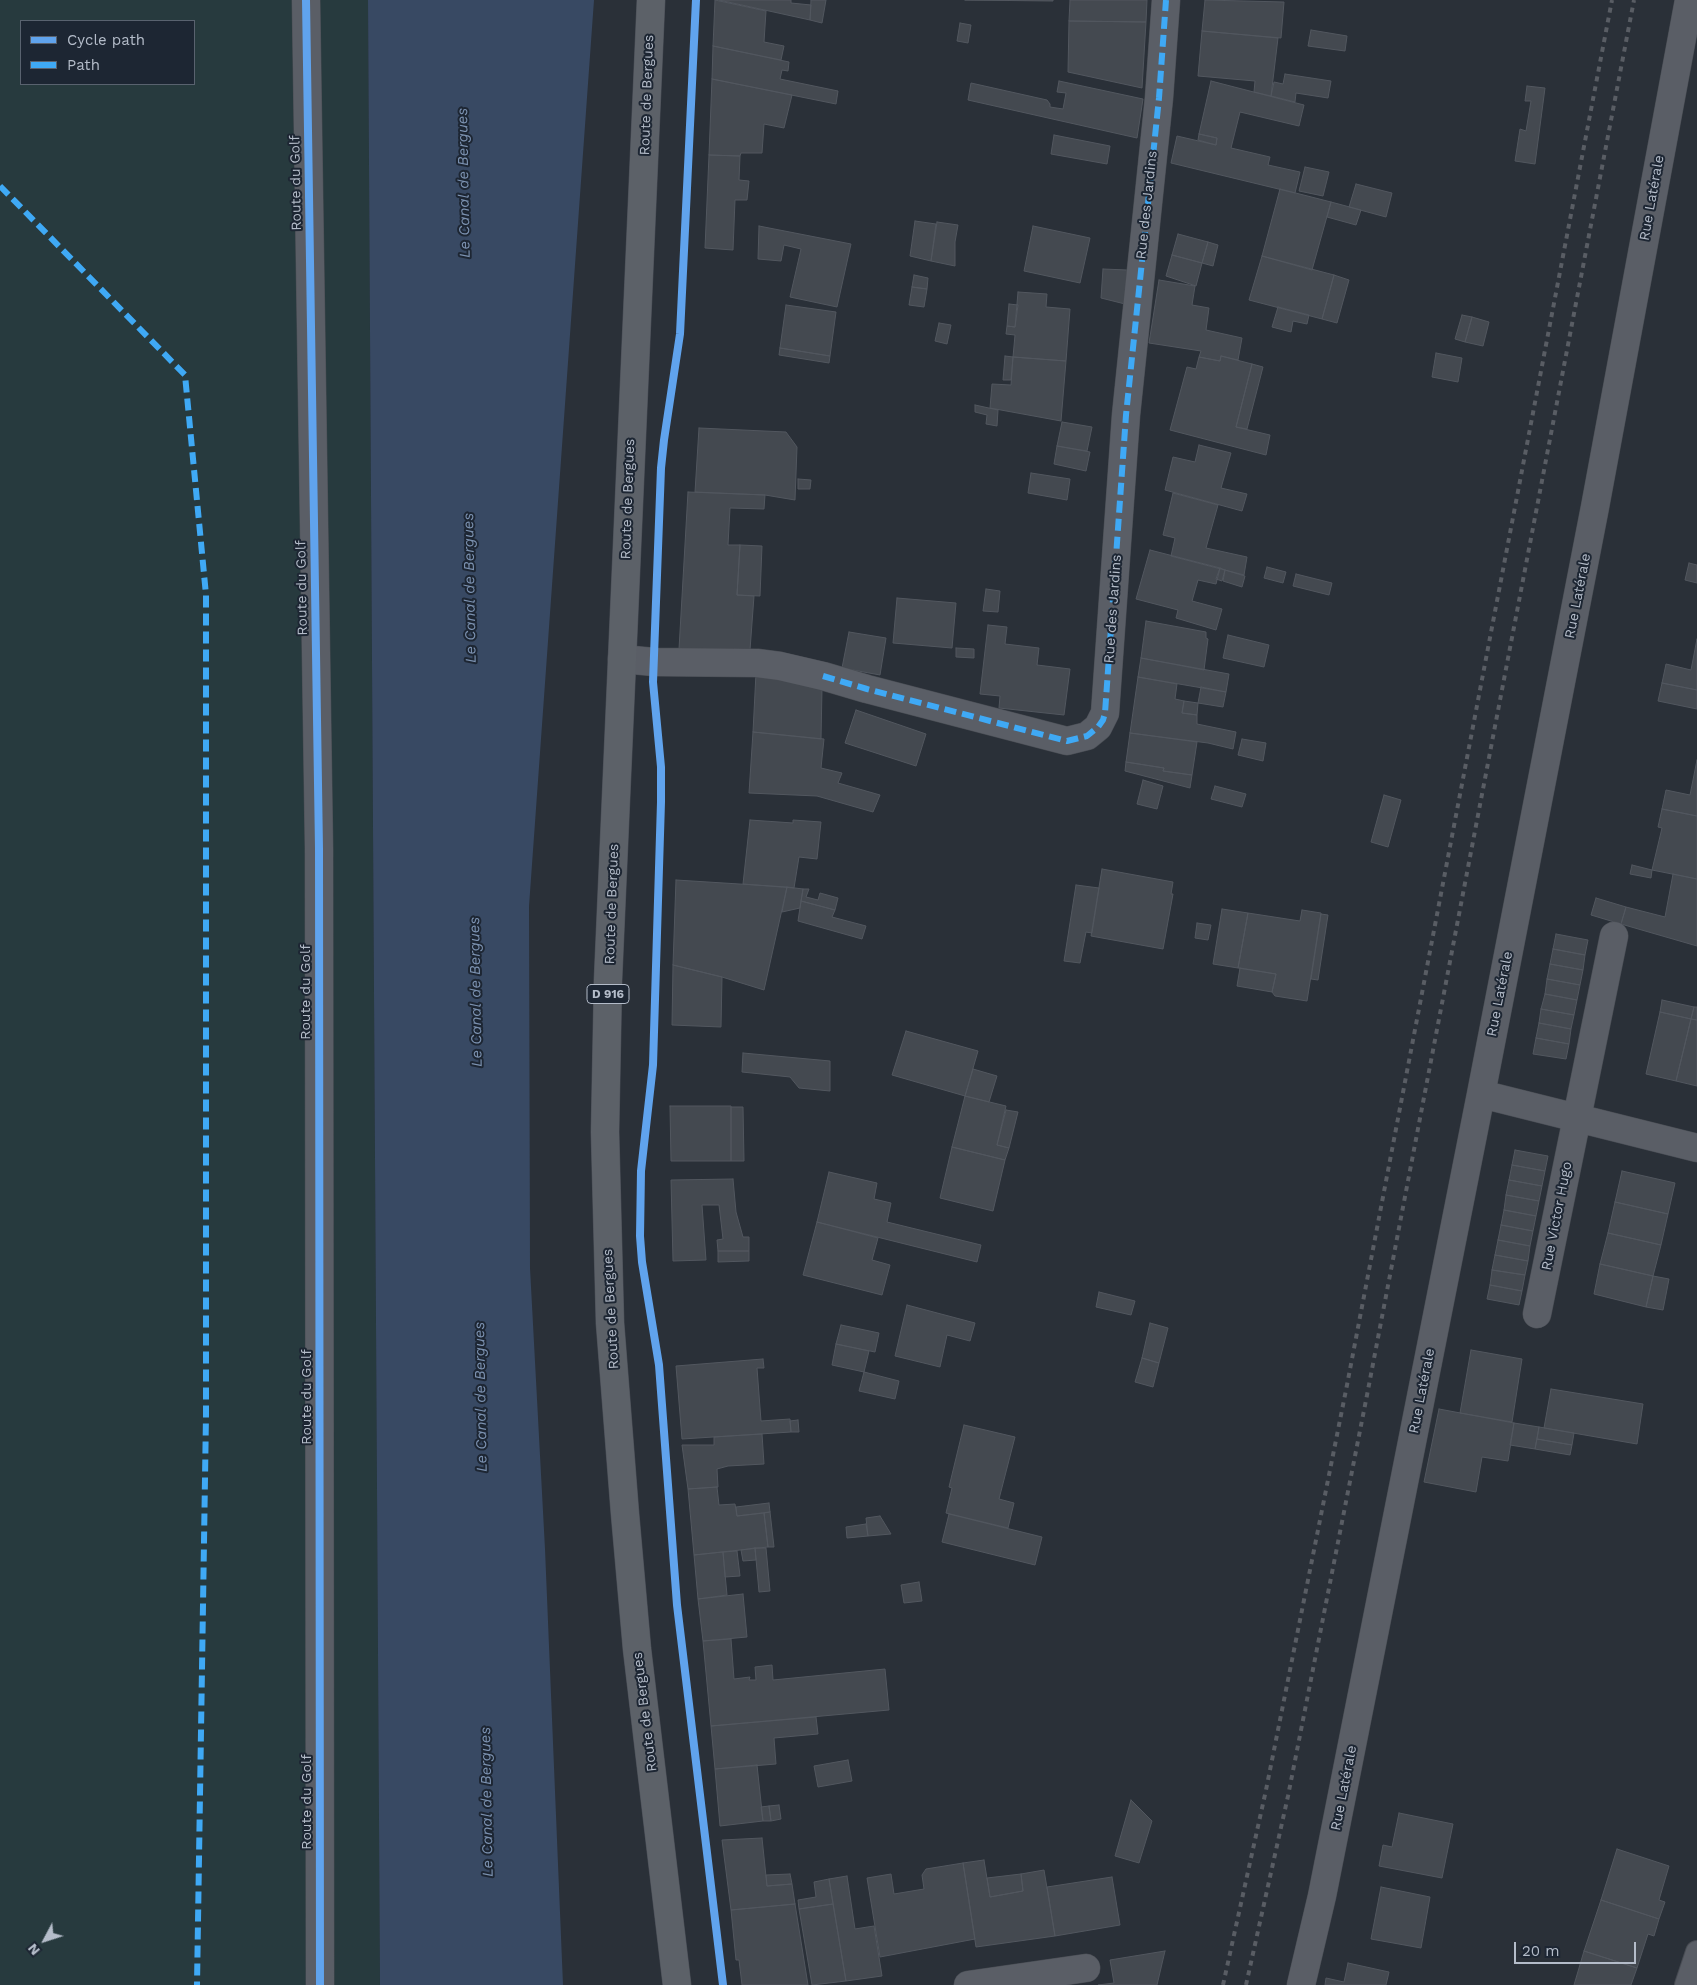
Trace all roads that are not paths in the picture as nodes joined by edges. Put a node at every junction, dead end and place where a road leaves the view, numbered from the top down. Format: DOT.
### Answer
graph roads {
  1 [pos="306,0"];
  2 [pos="651,0"];
  3 [pos="1166,0"];
  4 [pos="1689,0"];
  5 [pos="622,659"];
  6 [pos="1614,936"];
  7 [pos="1480,1094"];
  8 [pos="1577,1118"];
  9 [pos="1697,1148"];
  10 [pos="1537,1314"];
  11 [pos="1697,1952"];
  12 [pos="1086,1968"];
  13 [pos="320,1985"];
  14 [pos="677,1985"];
  15 [pos="968,1985"];
  16 [pos="1301,1985"];
  17 [pos="1686,1985"];
  1 -- 13 [label="street, Route du Golf"];
  2 -- 5 [label="main road, Route de Bergues / D 916"];
  3 -- 5 [label="street, Rue des Jardins"];
  4 -- 7 [label="street, Rue Latérale"];
  5 -- 14 [label="main road, Route de Bergues / D 916"];
  6 -- 8 [label="street, Rue Victor Hugo"];
  7 -- 8 [label="street"];
  7 -- 16 [label="street, Rue Latérale"];
  8 -- 9 [label="street"];
  8 -- 10 [label="street, Rue Victor Hugo"];
  11 -- 17 [label="lane"];
  12 -- 15 [label="street"];
}
